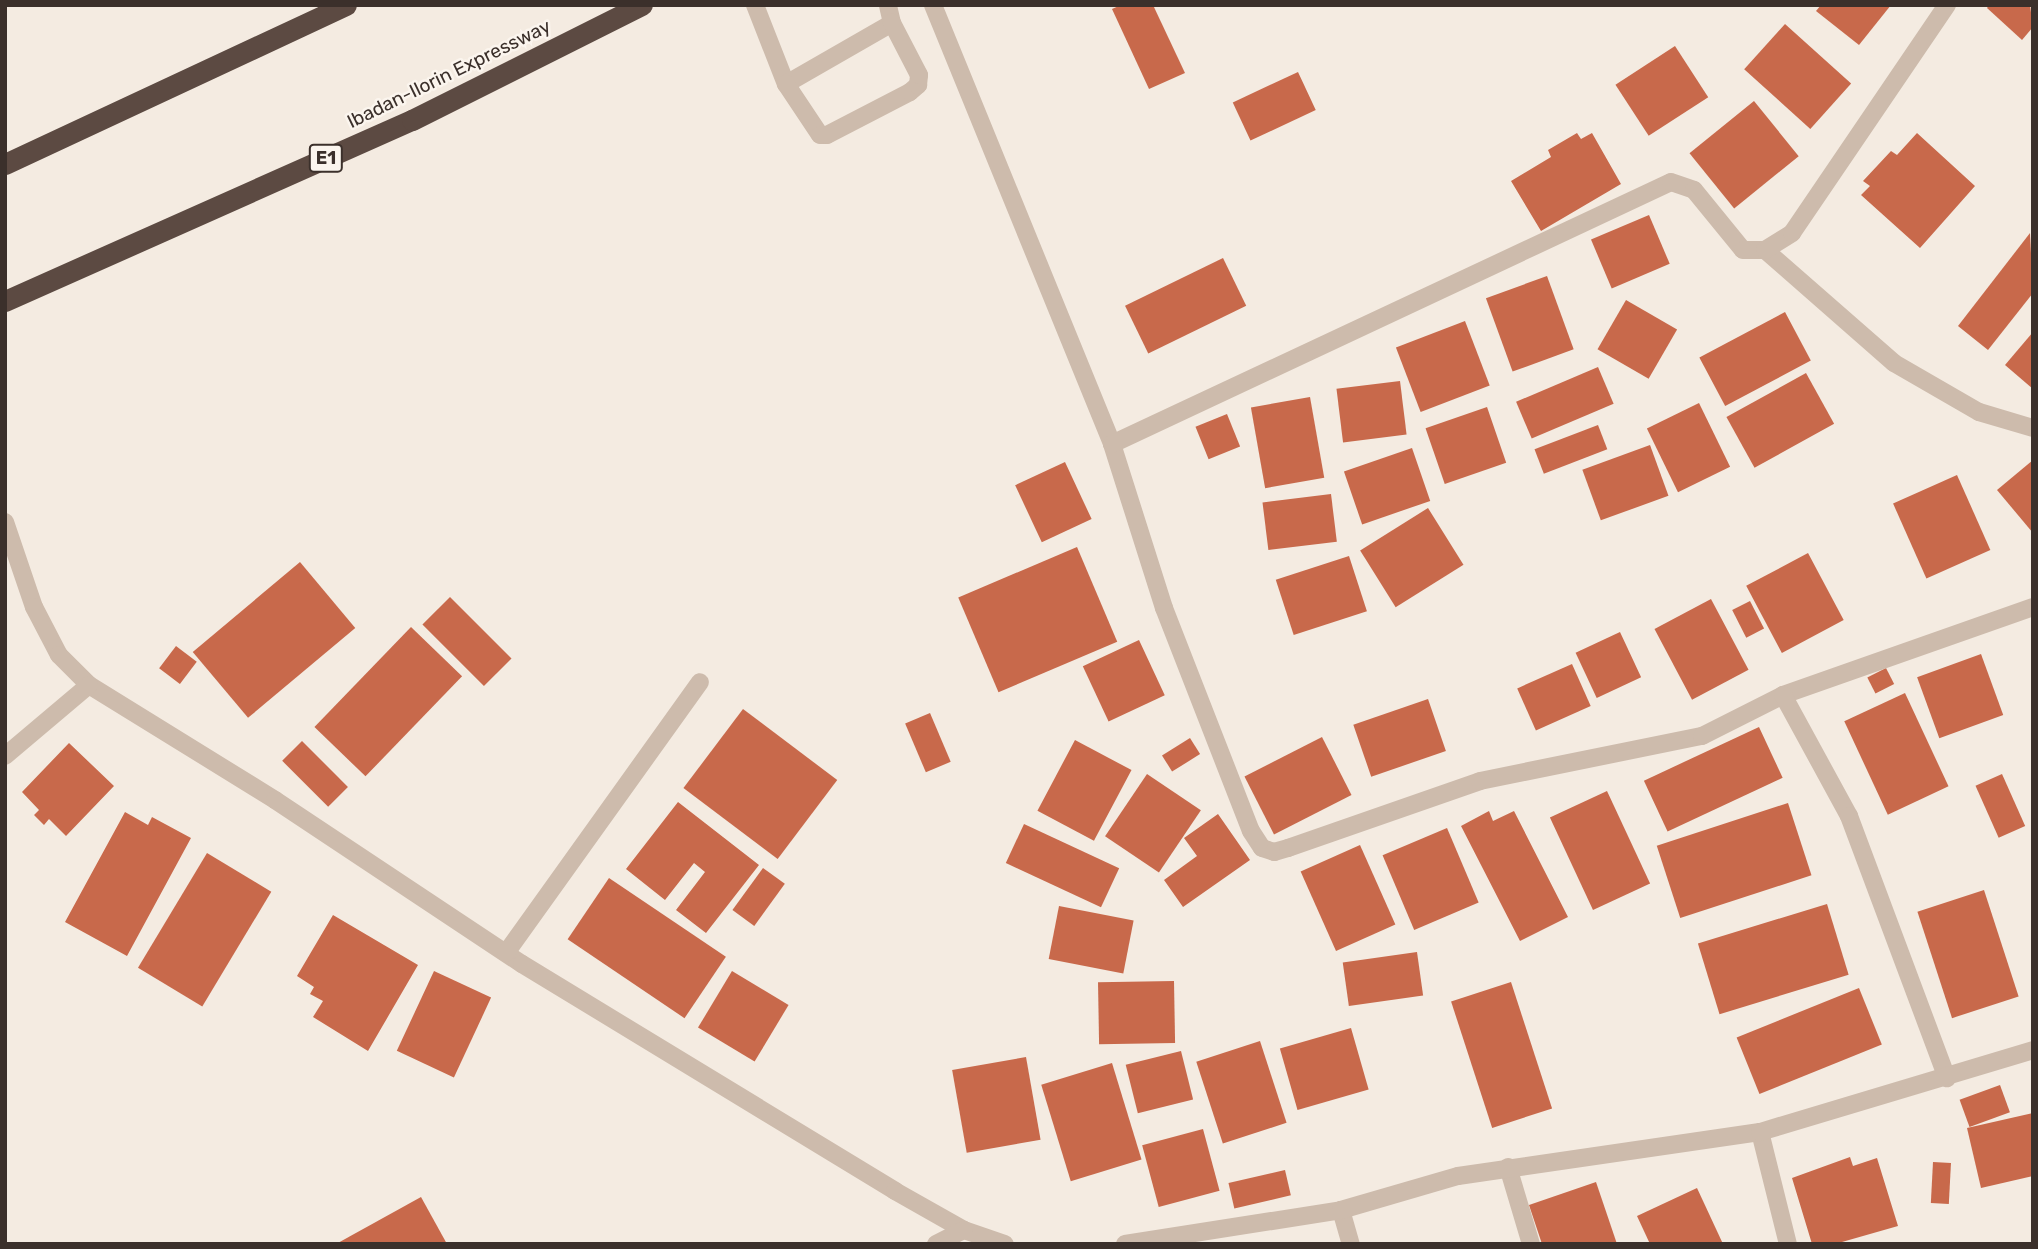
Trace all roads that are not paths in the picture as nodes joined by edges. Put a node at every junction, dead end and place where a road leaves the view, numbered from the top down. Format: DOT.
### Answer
graph roads {
  1 [pos="346,5"];
  2 [pos="642,5"];
  3 [pos="755,5"];
  4 [pos="888,5"];
  5 [pos="933,5"];
  6 [pos="1947,5"];
  7 [pos="892,23"];
  8 [pos="786,84"];
  9 [pos="5,164"];
  10 [pos="1765,250"];
  11 [pos="5,301"];
  12 [pos="2033,428"];
  13 [pos="1112,444"];
  14 [pos="5,522"];
  15 [pos="2033,607"];
  16 [pos="700,682"];
  17 [pos="89,685"];
  18 [pos="1783,695"];
  19 [pos="5,756"];
  20 [pos="506,953"];
  21 [pos="2033,1050"];
  22 [pos="1947,1078"];
  23 [pos="1760,1132"];
  24 [pos="1508,1167"];
  25 [pos="1341,1210"];
  26 [pos="964,1230"];
  27 [pos="936,1244"];
  28 [pos="1005,1244"];
  29 [pos="1125,1244"];
  30 [pos="1351,1244"];
  31 [pos="1531,1244"];
  32 [pos="1788,1244"];
  1 -- 9 [label="highway"];
  2 -- 11 [label="highway, Ibadan-Ilorin Expressway / E1"];
  3 -- 8 [label="street"];
  4 -- 7 [label="street"];
  5 -- 13 [label="street"];
  6 -- 10 [label="street"];
  7 -- 8 [label="street"];
  7 -- 8 [label="street"];
  10 -- 12 [label="street"];
  10 -- 13 [label="street"];
  13 -- 18 [label="street"];
  14 -- 17 [label="street"];
  15 -- 18 [label="street"];
  16 -- 20 [label="street"];
  17 -- 19 [label="street"];
  17 -- 20 [label="street"];
  18 -- 22 [label="street"];
  20 -- 26 [label="street"];
  21 -- 22 [label="street"];
  22 -- 23 [label="street"];
  23 -- 24 [label="street"];
  23 -- 32 [label="street"];
  24 -- 25 [label="street"];
  24 -- 31 [label="street"];
  25 -- 29 [label="street"];
  25 -- 30 [label="street"];
  26 -- 27 [label="street"];
  26 -- 28 [label="street"];
}
